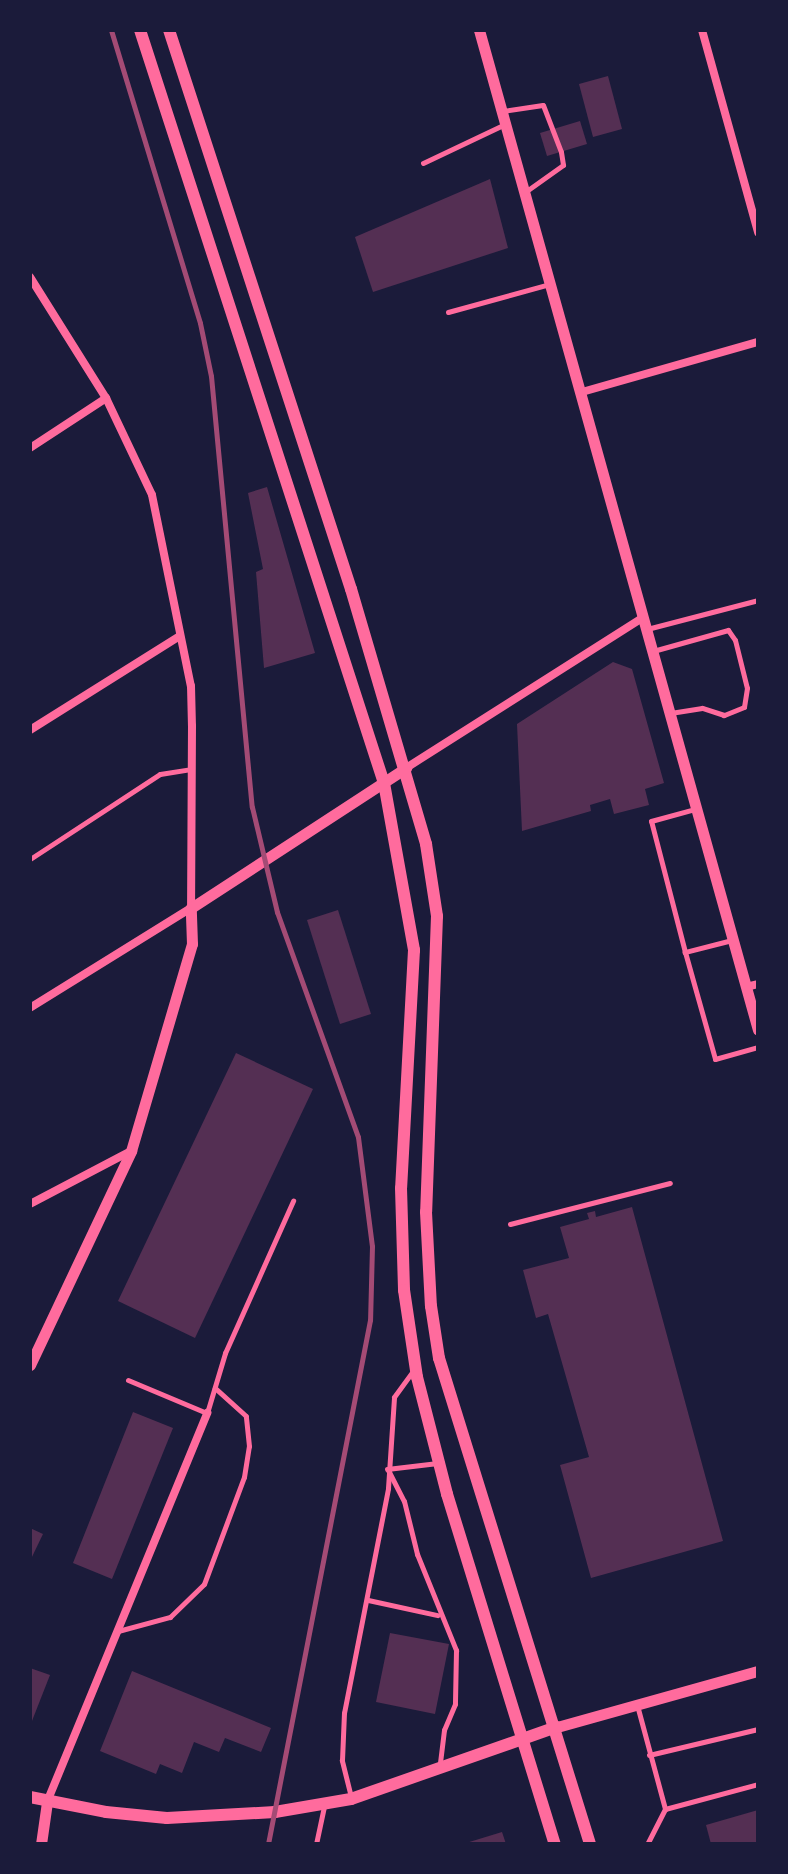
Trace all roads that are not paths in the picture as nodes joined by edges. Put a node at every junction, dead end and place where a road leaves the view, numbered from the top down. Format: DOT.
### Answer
graph roads {
  1 [pos="140,30"];
  2 [pos="169,30"];
  3 [pos="479,30"];
  4 [pos="702,30"];
  5 [pos="504,117"];
  6 [pos="423,163"];
  7 [pos="525,192"];
  8 [pos="758,232"];
  9 [pos="30,277"];
  10 [pos="551,284"];
  11 [pos="448,312"];
  12 [pos="758,342"];
  13 [pos="582,392"];
  14 [pos="106,398"];
  15 [pos="30,448"];
  16 [pos="758,600"];
  17 [pos="644,624"];
  18 [pos="180,636"];
  19 [pos="652,652"];
  20 [pos="669,713"];
  21 [pos="30,730"];
  22 [pos="406,768"];
  23 [pos="191,769"];
  24 [pos="384,783"];
  25 [pos="696,809"];
  26 [pos="30,859"];
  27 [pos="191,908"];
  28 [pos="733,939"];
  29 [pos="685,952"];
  30 [pos="752,986"];
  31 [pos="30,1008"];
  32 [pos="758,1030"];
  33 [pos="758,1047"];
  34 [pos="131,1151"];
  35 [pos="670,1183"];
  36 [pos="293,1201"];
  37 [pos="30,1204"];
  38 [pos="510,1224"];
  39 [pos="30,1365"];
  40 [pos="416,1368"];
  41 [pos="128,1380"];
  42 [pos="215,1388"];
  43 [pos="207,1413"];
  44 [pos="439,1463"];
  45 [pos="387,1469"];
  46 [pos="368,1600"];
  47 [pos="438,1615"];
  48 [pos="117,1631"];
  49 [pos="758,1671"];
  50 [pos="637,1705"];
  51 [pos="557,1727"];
  52 [pos="758,1729"];
  53 [pos="526,1735"];
  54 [pos="649,1755"];
  55 [pos="440,1765"];
  56 [pos="758,1784"];
  57 [pos="30,1797"];
  58 [pos="351,1799"];
  59 [pos="47,1802"];
  60 [pos="324,1804"];
  61 [pos="665,1809"];
  62 [pos="41,1844"];
  63 [pos="316,1844"];
  64 [pos="555,1844"];
  65 [pos="590,1844"];
  66 [pos="647,1844"];
  1 -- 24 [label="main road"];
  2 -- 22 [label="main road"];
  3 -- 5 [label="street"];
  4 -- 8 [label="street"];
  5 -- 6 [label="lane"];
  5 -- 7 [label="street"];
  5 -- 7 [label="lane"];
  7 -- 10 [label="street"];
  9 -- 14 [label="street"];
  10 -- 11 [label="lane"];
  10 -- 13 [label="street"];
  12 -- 13 [label="street"];
  13 -- 17 [label="street"];
  14 -- 15 [label="street"];
  14 -- 18 [label="street"];
  16 -- 17 [label="lane"];
  17 -- 19 [label="street"];
  17 -- 22 [label="street"];
  18 -- 21 [label="street"];
  18 -- 23 [label="street"];
  19 -- 20 [label="street"];
  19 -- 20 [label="lane"];
  20 -- 25 [label="street"];
  22 -- 24 [label="street"];
  22 -- 51 [label="main road"];
  23 -- 26 [label="lane"];
  23 -- 27 [label="street"];
  24 -- 27 [label="street"];
  24 -- 40 [label="main road"];
  25 -- 28 [label="street"];
  25 -- 29 [label="lane"];
  27 -- 31 [label="street"];
  27 -- 34 [label="street"];
  28 -- 29 [label="lane"];
  28 -- 30 [label="street"];
  29 -- 33 [label="lane"];
  30 -- 32 [label="street"];
  34 -- 37 [label="street"];
  34 -- 39 [label="street"];
  35 -- 38 [label="lane"];
  36 -- 42 [label="lane"];
  40 -- 44 [label="main road"];
  40 -- 45 [label="lane"];
  41 -- 43 [label="lane"];
  42 -- 43 [label="lane"];
  42 -- 48 [label="lane"];
  43 -- 48 [label="street"];
  44 -- 45 [label="lane"];
  44 -- 53 [label="main road"];
  45 -- 46 [label="lane"];
  45 -- 47 [label="lane"];
  46 -- 47 [label="lane"];
  46 -- 58 [label="lane"];
  47 -- 55 [label="lane"];
  48 -- 59 [label="street"];
  49 -- 50 [label="street"];
  50 -- 51 [label="street"];
  50 -- 54 [label="lane"];
  51 -- 53 [label="main road"];
  51 -- 65 [label="main road"];
  52 -- 54 [label="lane"];
  53 -- 55 [label="main road"];
  53 -- 64 [label="main road"];
  54 -- 61 [label="lane"];
  55 -- 58 [label="main road"];
  56 -- 61 [label="lane"];
  57 -- 59 [label="main road"];
  58 -- 60 [label="main road"];
  59 -- 60 [label="main road"];
  59 -- 62 [label="street"];
  60 -- 63 [label="lane"];
  61 -- 66 [label="lane"];
}
